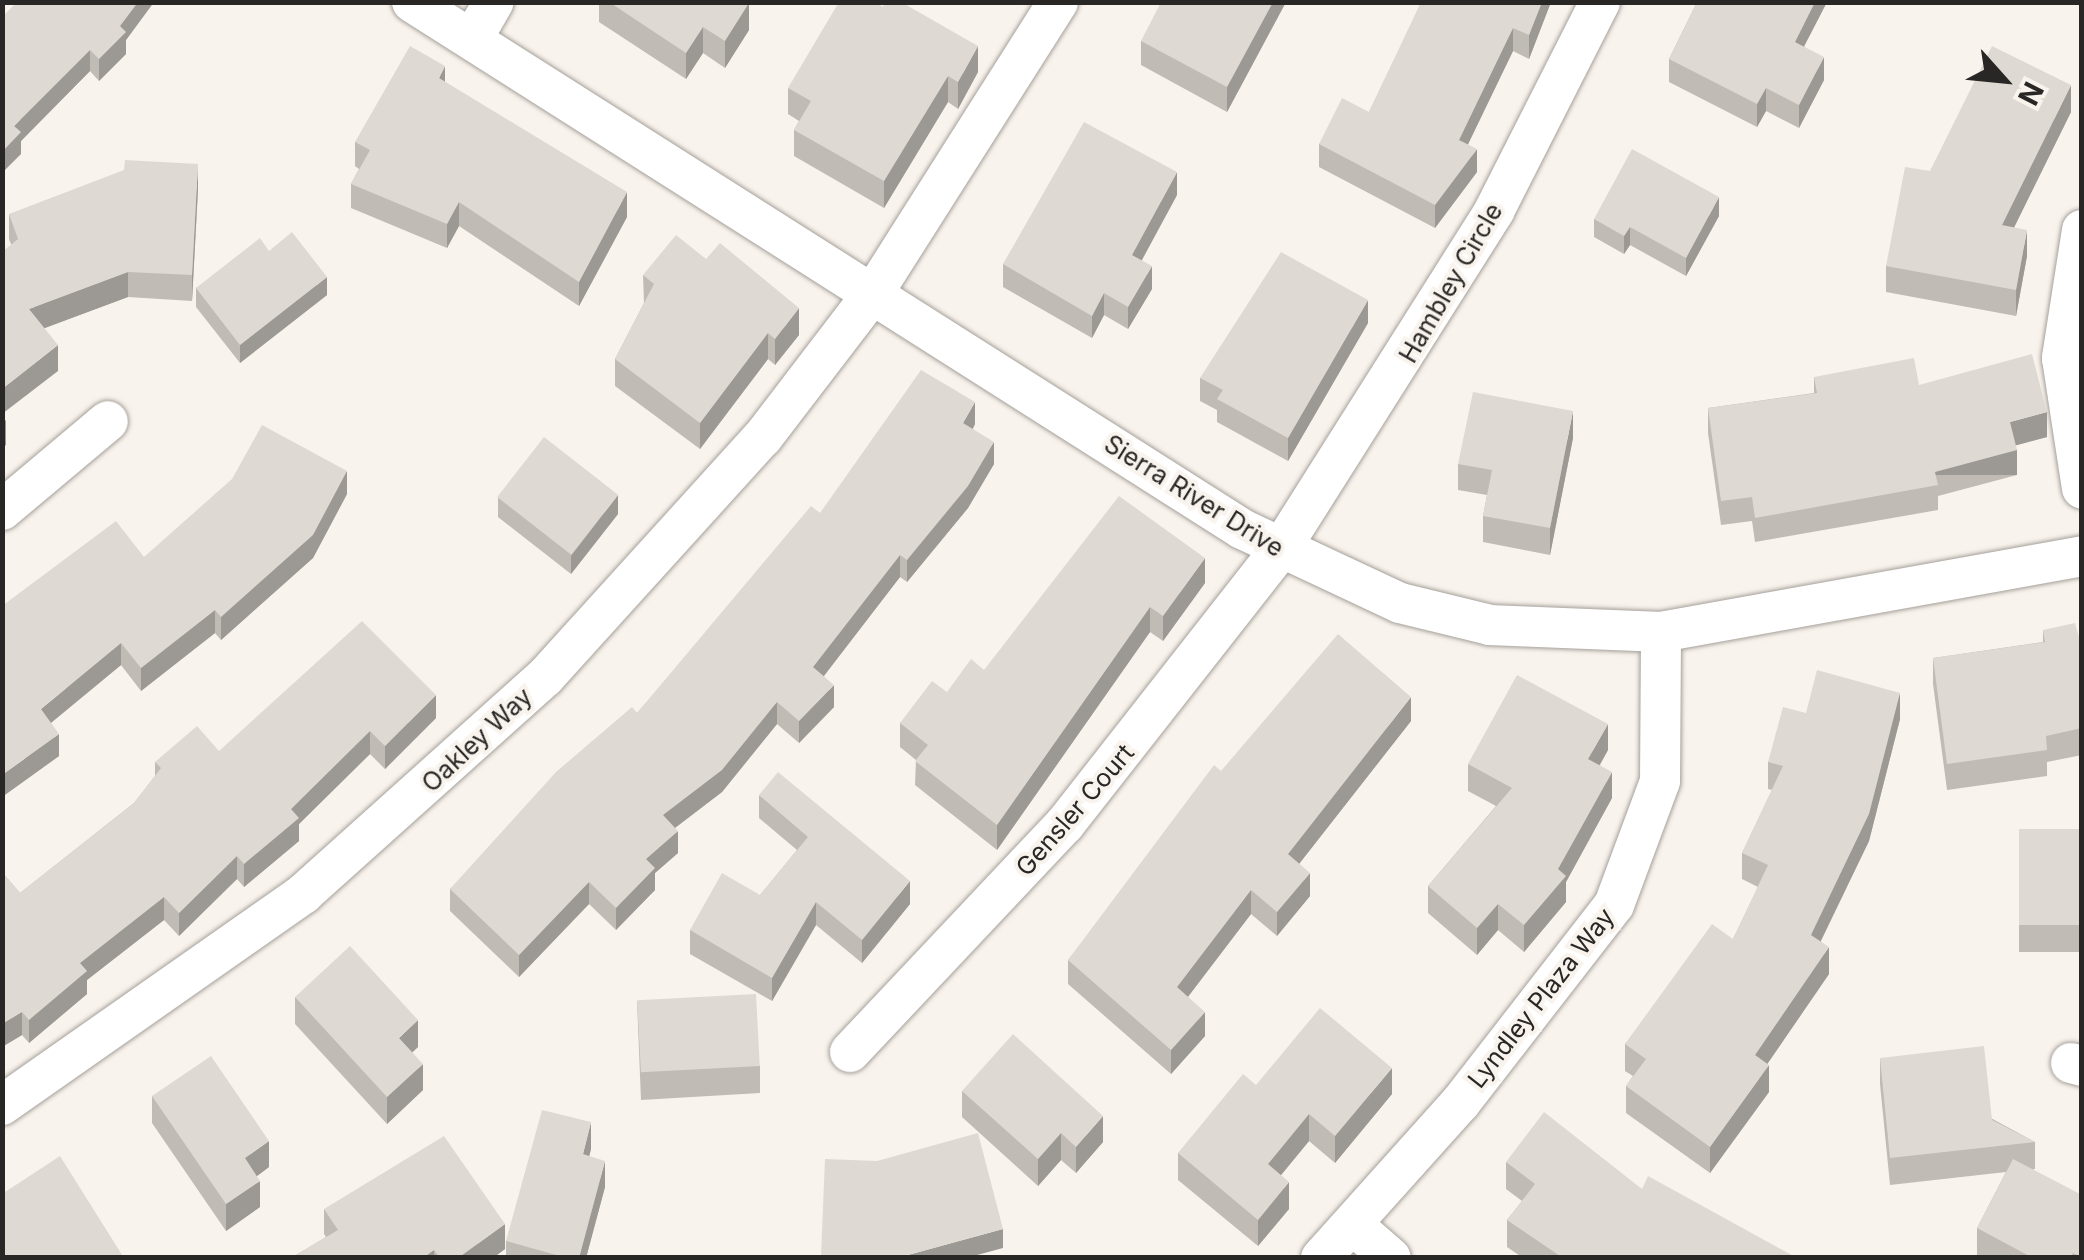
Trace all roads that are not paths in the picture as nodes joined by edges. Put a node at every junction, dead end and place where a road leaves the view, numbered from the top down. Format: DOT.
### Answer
graph roads {
  1 [pos="412,2"];
  2 [pos="1058,2"];
  3 [pos="1600,2"];
  4 [pos="484,20"];
  5 [pos="2082,230"];
  6 [pos="874,292"];
  7 [pos="108,421"];
  8 [pos="2082,488"];
  9 [pos="2,510"];
  10 [pos="1280,550"];
  11 [pos="2082,556"];
  12 [pos="1661,632"];
  13 [pos="850,1052"];
  14 [pos="2,1106"];
  15 [pos="1353,1225"];
  16 [pos="1321,1258"];
  17 [pos="1392,1258"];
  1 -- 4 [label="street, Sierra River Drive"];
  2 -- 6 [label="street"];
  3 -- 10 [label="street, Hambley Circle"];
  4 -- 6 [label="street, Sierra River Drive"];
  5 -- 8 [label="street"];
  6 -- 10 [label="street, Sierra River Drive"];
  6 -- 14 [label="street, Oakley Way"];
  7 -- 9 [label="street"];
  10 -- 12 [label="street, Sierra River Drive"];
  10 -- 13 [label="street, Gensler Court"];
  11 -- 12 [label="street, Sierra River Drive"];
  12 -- 15 [label="street, Lyndley Plaza Way"];
  15 -- 16 [label="street, Lyndley Plaza Way"];
  15 -- 17 [label="street"];
}
